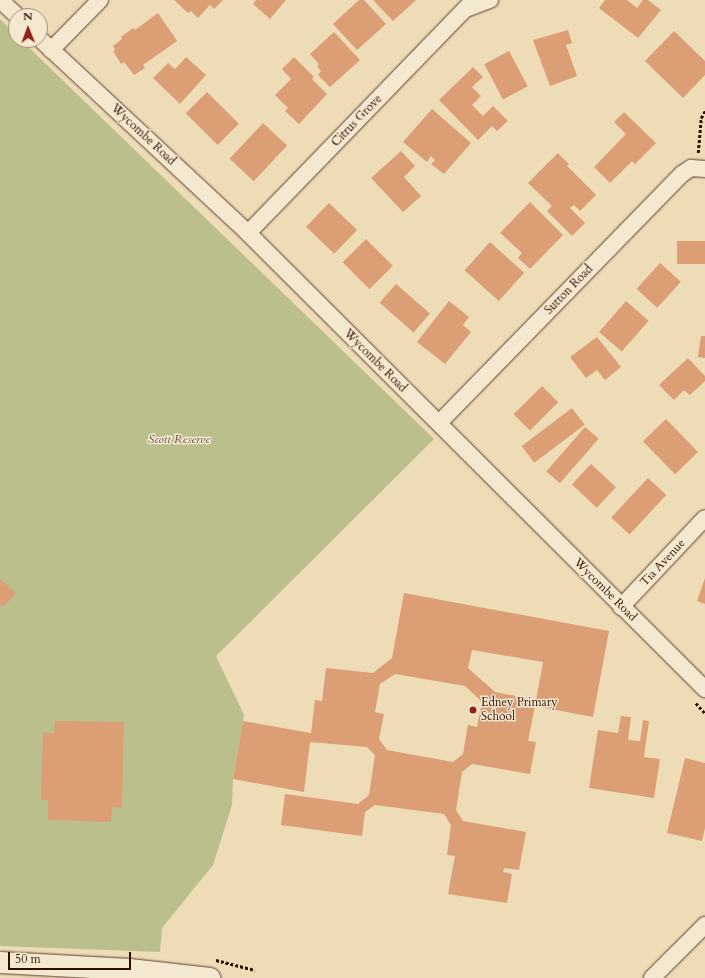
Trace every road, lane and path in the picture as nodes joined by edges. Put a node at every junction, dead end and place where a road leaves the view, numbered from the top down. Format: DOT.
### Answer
graph roads {
  1 [pos="0,0"];
  2 [pos="100,0"];
  3 [pos="490,0"];
  4 [pos="470,4"];
  5 [pos="8,8"];
  6 [pos="48,43"];
  7 [pos="48,47"];
  8 [pos="705,111"];
  9 [pos="701,168"];
  10 [pos="248,233"];
  11 [pos="439,423"];
  12 [pos="705,518"];
  13 [pos="621,607"];
  14 [pos="705,689"];
  15 [pos="705,925"];
  16 [pos="0,962"];
  17 [pos="66,972"];
  18 [pos="209,978"];
  19 [pos="652,978"];
  1 -- 5 [label="street"];
  2 -- 6 [label="street"];
  3 -- 4 [label="street, Citrus Grove"];
  4 -- 10 [label="street, Citrus Grove"];
  7 -- 10 [label="street, Wycombe Road"];
  8 -- 9 [label="path"];
  9 -- 11 [label="street, Sutton Road"];
  10 -- 11 [label="street, Wycombe Road"];
  11 -- 13 [label="street, Wycombe Road"];
  12 -- 13 [label="street, Tia Avenue"];
  13 -- 14 [label="street, Wycombe Road"];
  15 -- 19 [label="street"];
  16 -- 17 [label="street"];
  17 -- 18 [label="street"];
}
